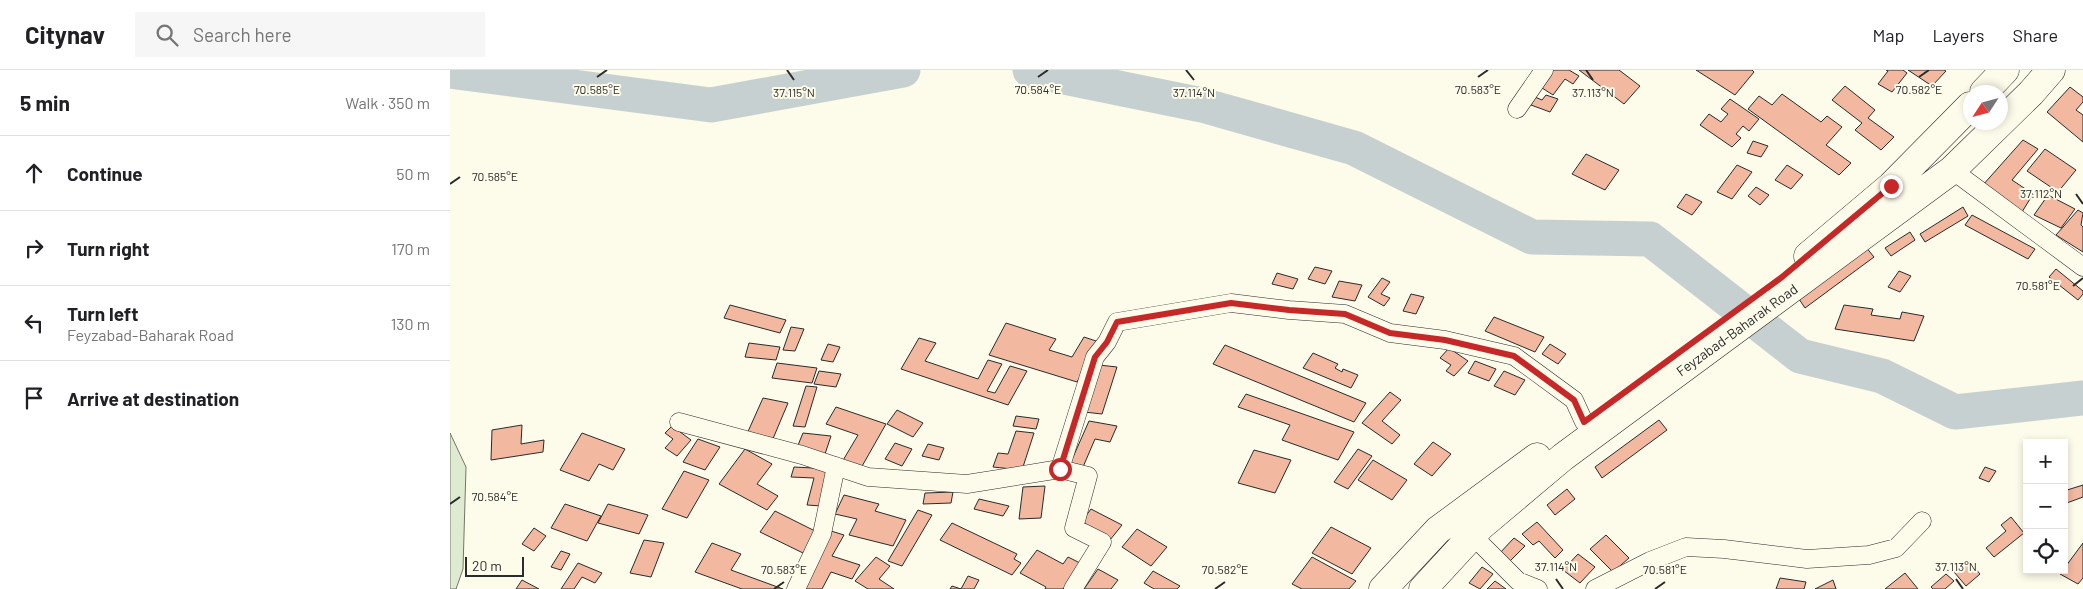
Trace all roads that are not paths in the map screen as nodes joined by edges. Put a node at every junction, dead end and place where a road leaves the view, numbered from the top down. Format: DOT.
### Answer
graph roads {
  1 [pos="1544,70"];
  2 [pos="2005,70"];
  3 [pos="2051,70"];
  4 [pos="1991,85"];
  5 [pos="1517,109"];
  6 [pos="1963,113"];
  7 [pos="1952,170"];
  8 [pos="2083,267"];
  9 [pos="1789,282"];
  10 [pos="1645,388"];
  11 [pos="679,422"];
  12 [pos="1584,422"];
  13 [pos="836,466"];
  14 [pos="1060,469"];
  15 [pos="1922,520"];
  16 [pos="1438,530"];
  17 [pos="1468,540"];
  18 [pos="796,589"];
  19 [pos="1073,589"];
  20 [pos="1383,589"];
  21 [pos="1423,589"];
  22 [pos="1538,589"];
  23 [pos="1595,589"];
  1 -- 5 [label="street"];
  2 -- 4 [label="main road"];
  3 -- 7 [label="main road, Feyzabad-Baharak Road"];
  6 -- 9 [label="main road, Feyzabad-Baharak Road"];
  7 -- 8 [label="street"];
  7 -- 9 [label="main road, Feyzabad-Baharak Road"];
  9 -- 10 [label="main road, Feyzabad-Baharak Road"];
  10 -- 12 [label="main road, Feyzabad-Baharak Road"];
  10 -- 17 [label="main road, Feyzabad-Baharak Road"];
  11 -- 13 [label="street"];
  12 -- 14 [label="street"];
  12 -- 16 [label="main road, Feyzabad-Baharak Road"];
  13 -- 14 [label="street"];
  13 -- 18 [label="street"];
  14 -- 19 [label="street"];
  15 -- 23 [label="street"];
  16 -- 17 [label="street"];
  16 -- 20 [label="main road, Feyzabad-Baharak Road"];
  17 -- 21 [label="main road, Feyzabad-Baharak Road"];
  17 -- 22 [label="street"];
}
